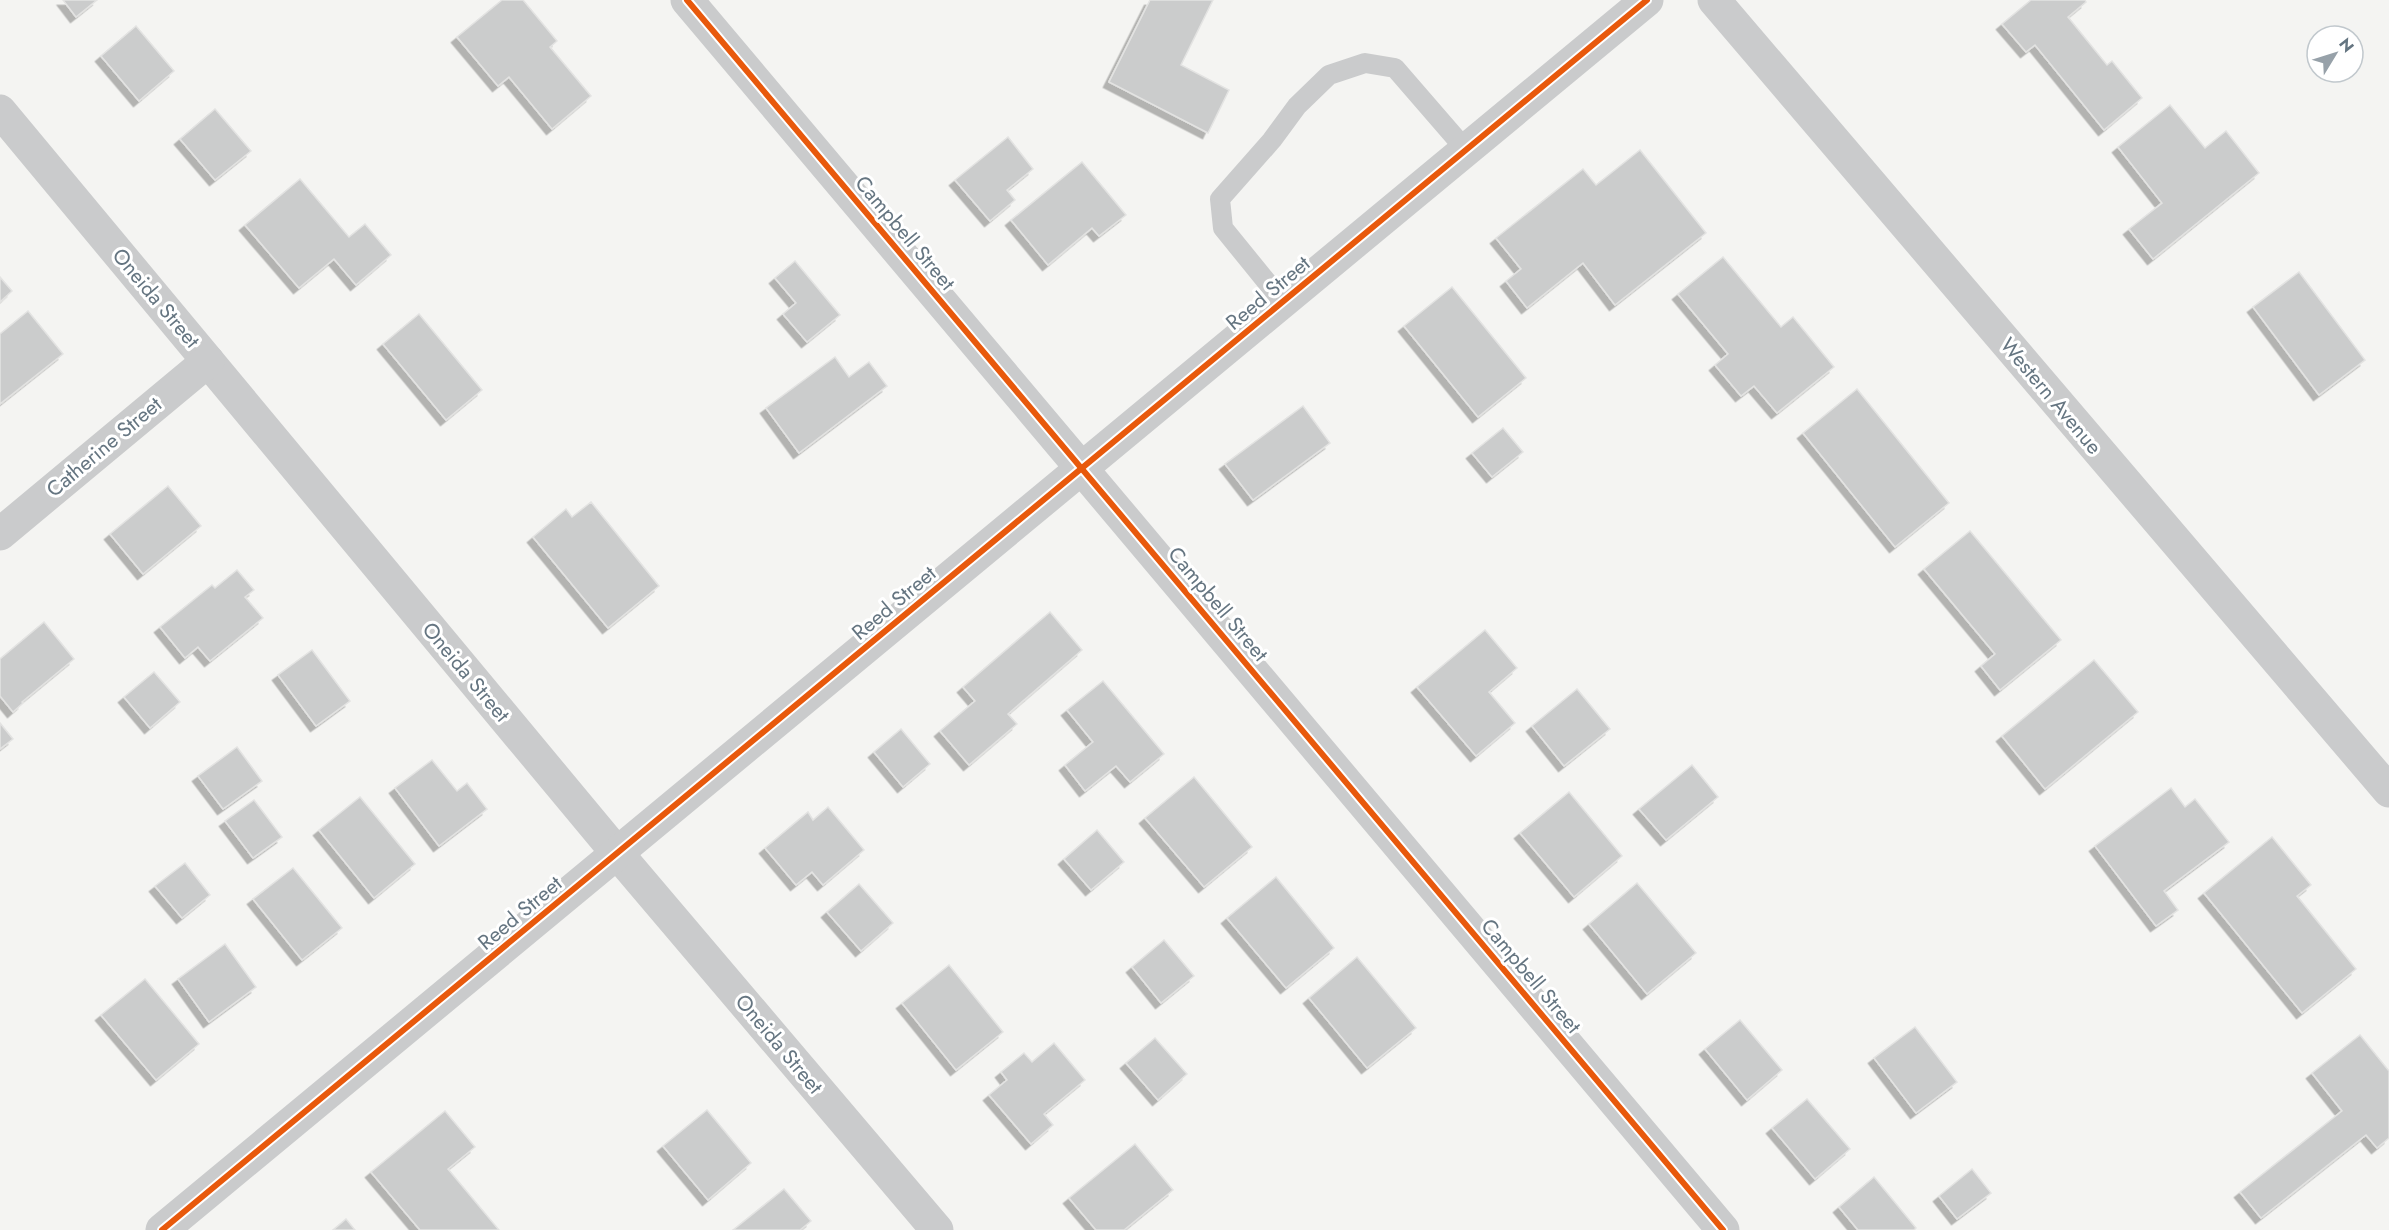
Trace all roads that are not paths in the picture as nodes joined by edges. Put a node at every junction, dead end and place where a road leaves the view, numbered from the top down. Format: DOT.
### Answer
graph roads {
  1 [pos="687,0"];
  2 [pos="1647,0"];
  3 [pos="1714,0"];
  4 [pos="0,111"];
  5 [pos="1466,150"];
  6 [pos="1283,302"];
  7 [pos="208,361"];
  8 [pos="1082,468"];
  9 [pos="0,534"];
  10 [pos="2389,791"];
  11 [pos="617,853"];
  12 [pos="168,1228"];
  13 [pos="937,1230"];
  14 [pos="1724,1230"];
  1 -- 8 [label="street, Campbell Street"];
  2 -- 5 [label="street, Reed Street"];
  3 -- 10 [label="street, Western Avenue"];
  4 -- 7 [label="street, Oneida Street"];
  5 -- 6 [label="street, Reed Street"];
  5 -- 6 [label="lane"];
  6 -- 8 [label="street, Reed Street"];
  7 -- 9 [label="street, Catherine Street"];
  7 -- 11 [label="street, Oneida Street"];
  8 -- 11 [label="street, Reed Street"];
  8 -- 14 [label="street, Campbell Street"];
  11 -- 12 [label="street, Reed Street"];
  11 -- 13 [label="street, Oneida Street"];
}
